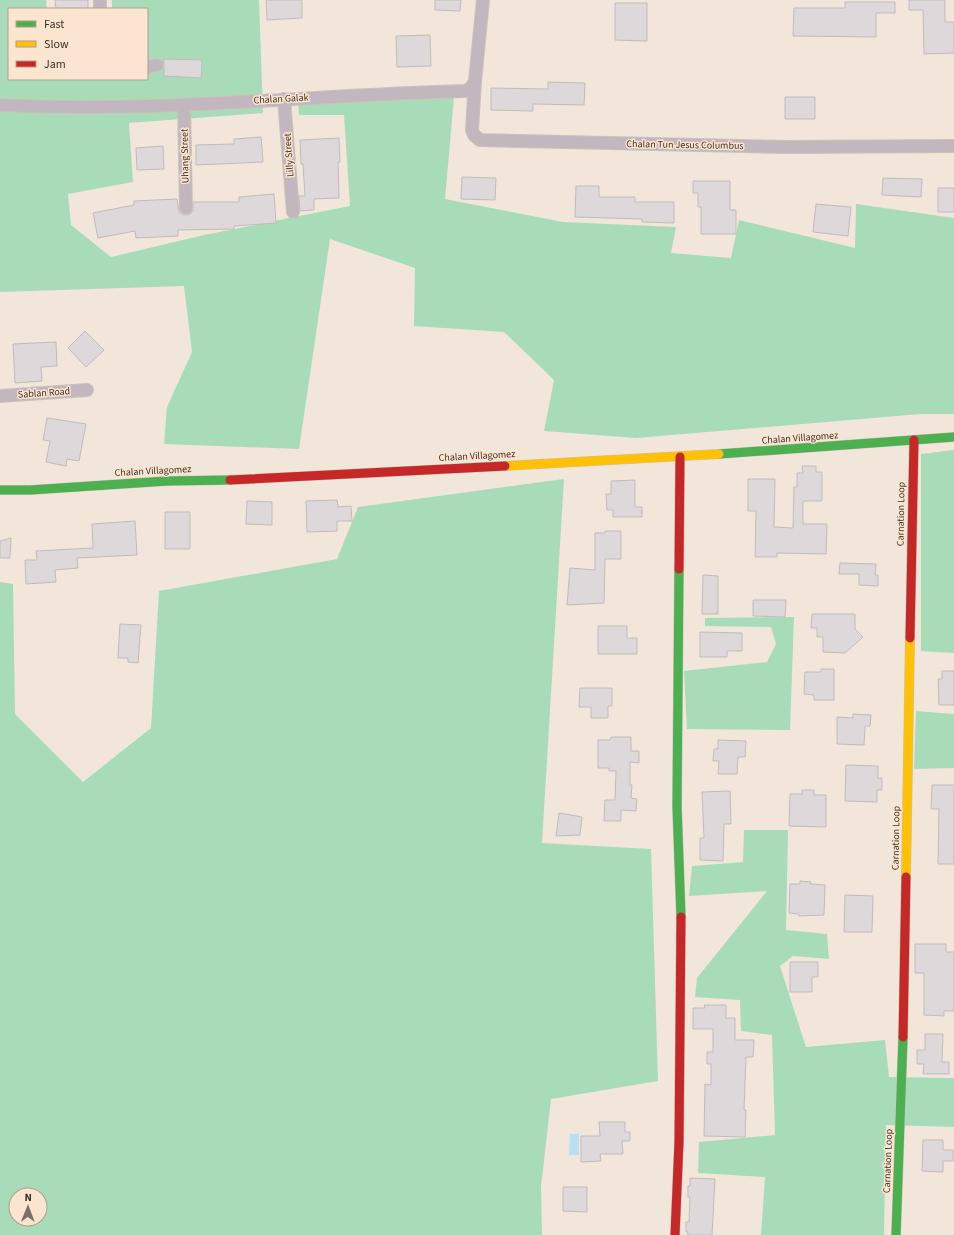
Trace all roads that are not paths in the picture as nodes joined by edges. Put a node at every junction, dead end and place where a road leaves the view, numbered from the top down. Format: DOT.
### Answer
graph roads {
  1 [pos="483,0"];
  2 [pos="475,81"];
  3 [pos="284,99"];
  4 [pos="0,105"];
  5 [pos="184,105"];
  6 [pos="954,146"];
  7 [pos="186,208"];
  8 [pos="293,212"];
  9 [pos="87,390"];
  10 [pos="0,396"];
  11 [pos="954,437"];
  12 [pos="914,440"];
  13 [pos="680,457"];
  14 [pos="0,490"];
  15 [pos="675,1235"];
  16 [pos="896,1235"];
  1 -- 2 [label="street"];
  2 -- 3 [label="street, Chalan Galak"];
  2 -- 6 [label="street, Chalan Tun Jesus Columbus"];
  3 -- 5 [label="street, Chalan Galak"];
  3 -- 8 [label="street, Lilly Street"];
  4 -- 5 [label="street, Chalan Galak"];
  5 -- 7 [label="street, Uhang Street"];
  9 -- 10 [label="street, Sablan Road"];
  11 -- 12 [label="street, Chalan Villagomez"];
  12 -- 13 [label="street, Chalan Villagomez"];
  12 -- 16 [label="street, Carnation Loop"];
  13 -- 14 [label="street, Chalan Villagomez"];
  13 -- 15 [label="street"];
}
